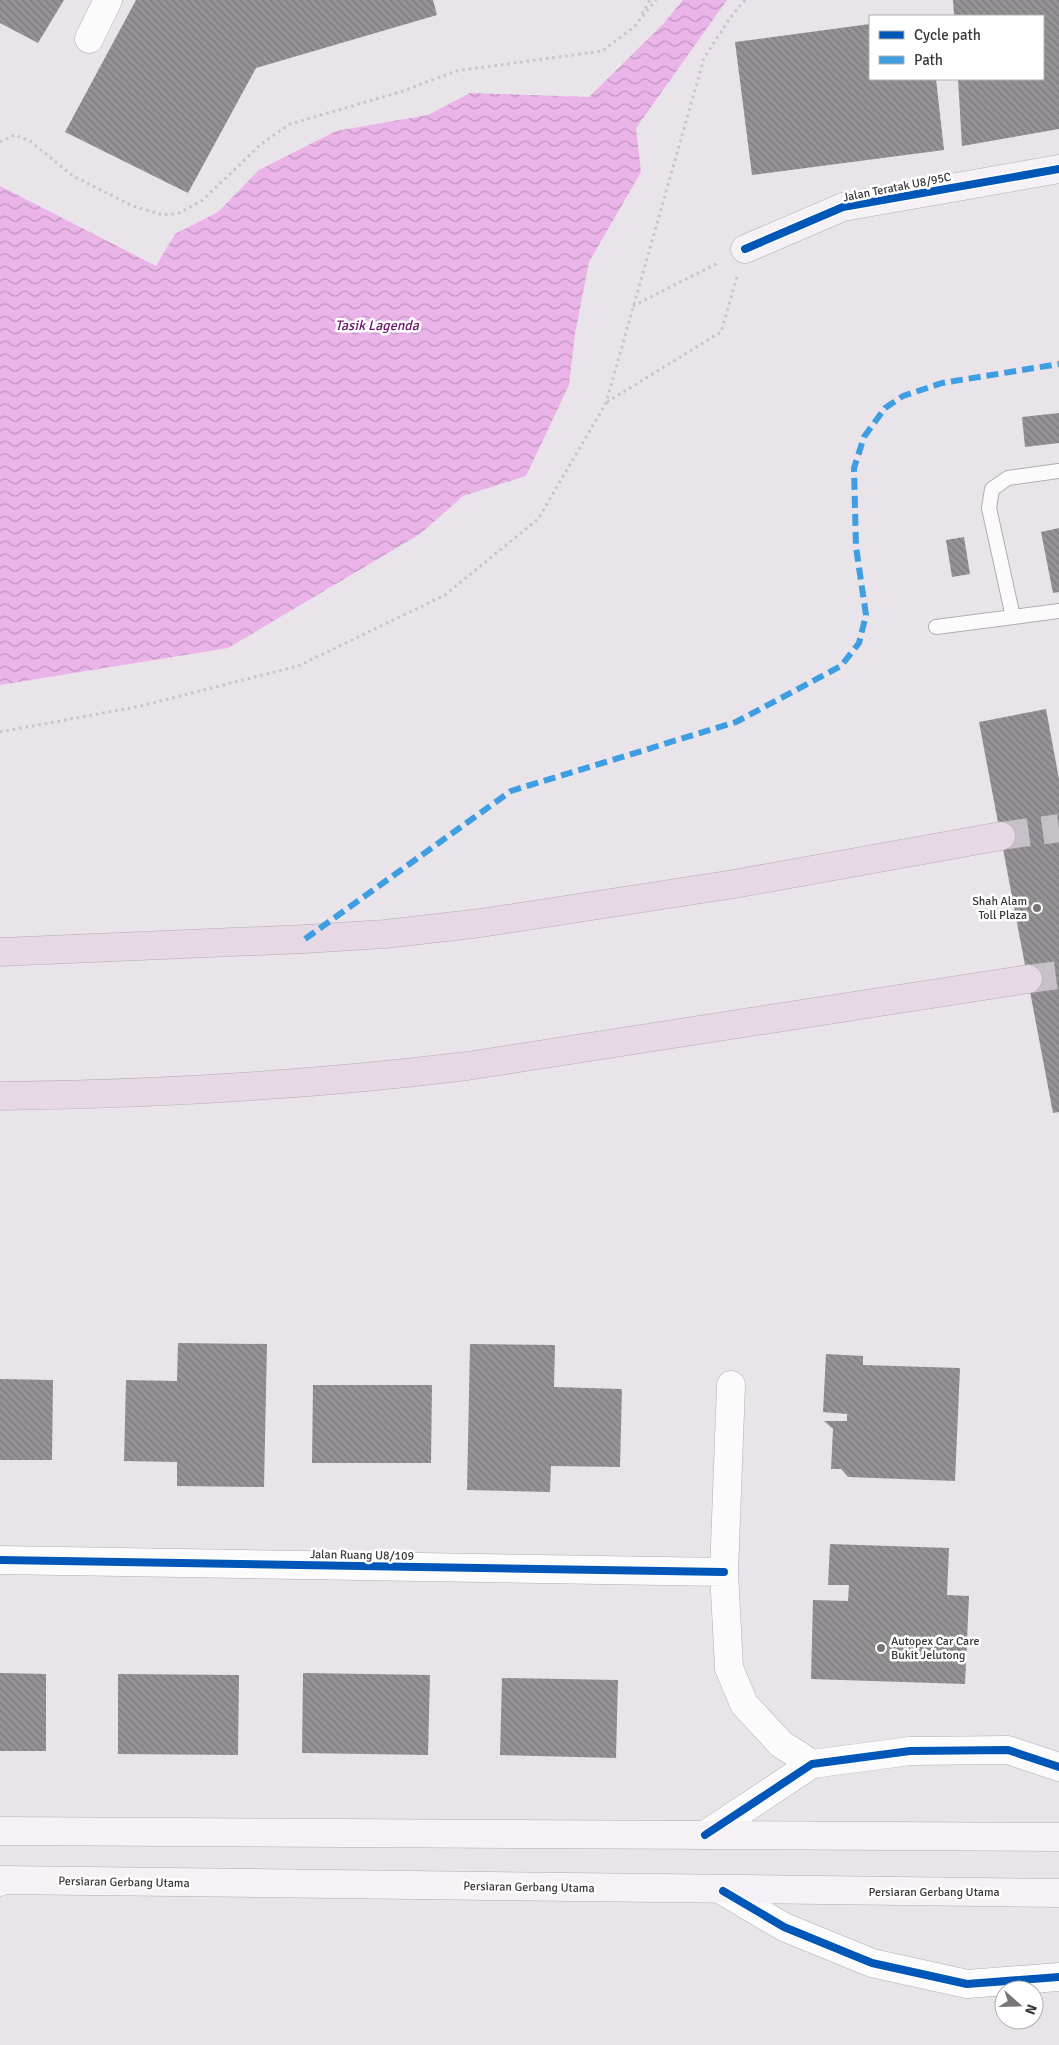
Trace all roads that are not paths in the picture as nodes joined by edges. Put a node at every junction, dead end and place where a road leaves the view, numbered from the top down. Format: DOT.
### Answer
graph roads {
  1 [pos="108,0"];
  2 [pos="89,40"];
  3 [pos="1059,169"];
  4 [pos="745,249"];
  5 [pos="1059,472"];
  6 [pos="1059,611"];
  7 [pos="1013,617"];
  8 [pos="936,627"];
  9 [pos="1001,836"];
  10 [pos="0,952"];
  11 [pos="1028,979"];
  12 [pos="0,1096"];
  13 [pos="731,1385"];
  14 [pos="0,1560"];
  15 [pos="724,1572"];
  16 [pos="812,1764"];
  17 [pos="1059,1766"];
  18 [pos="0,1831"];
  19 [pos="705,1835"];
  20 [pos="1059,1837"];
  21 [pos="0,1882"];
  22 [pos="723,1891"];
  23 [pos="1059,1894"];
  24 [pos="1059,1977"];
  1 -- 2 [label="street"];
  3 -- 4 [label="main road, Jalan Teratak U8/95C"];
  5 -- 7 [label="lane"];
  6 -- 7 [label="lane"];
  7 -- 8 [label="lane"];
  9 -- 10 [label="highway"];
  11 -- 12 [label="highway"];
  13 -- 15 [label="street"];
  14 -- 15 [label="street, Jalan Ruang U8/109"];
  15 -- 16 [label="street"];
  16 -- 17 [label="street"];
  16 -- 19 [label="street"];
  18 -- 19 [label="main road"];
  19 -- 20 [label="main road"];
  21 -- 22 [label="main road, Persiaran Gerbang Utama"];
  22 -- 23 [label="main road, Persiaran Gerbang Utama"];
  22 -- 24 [label="street"];
}
